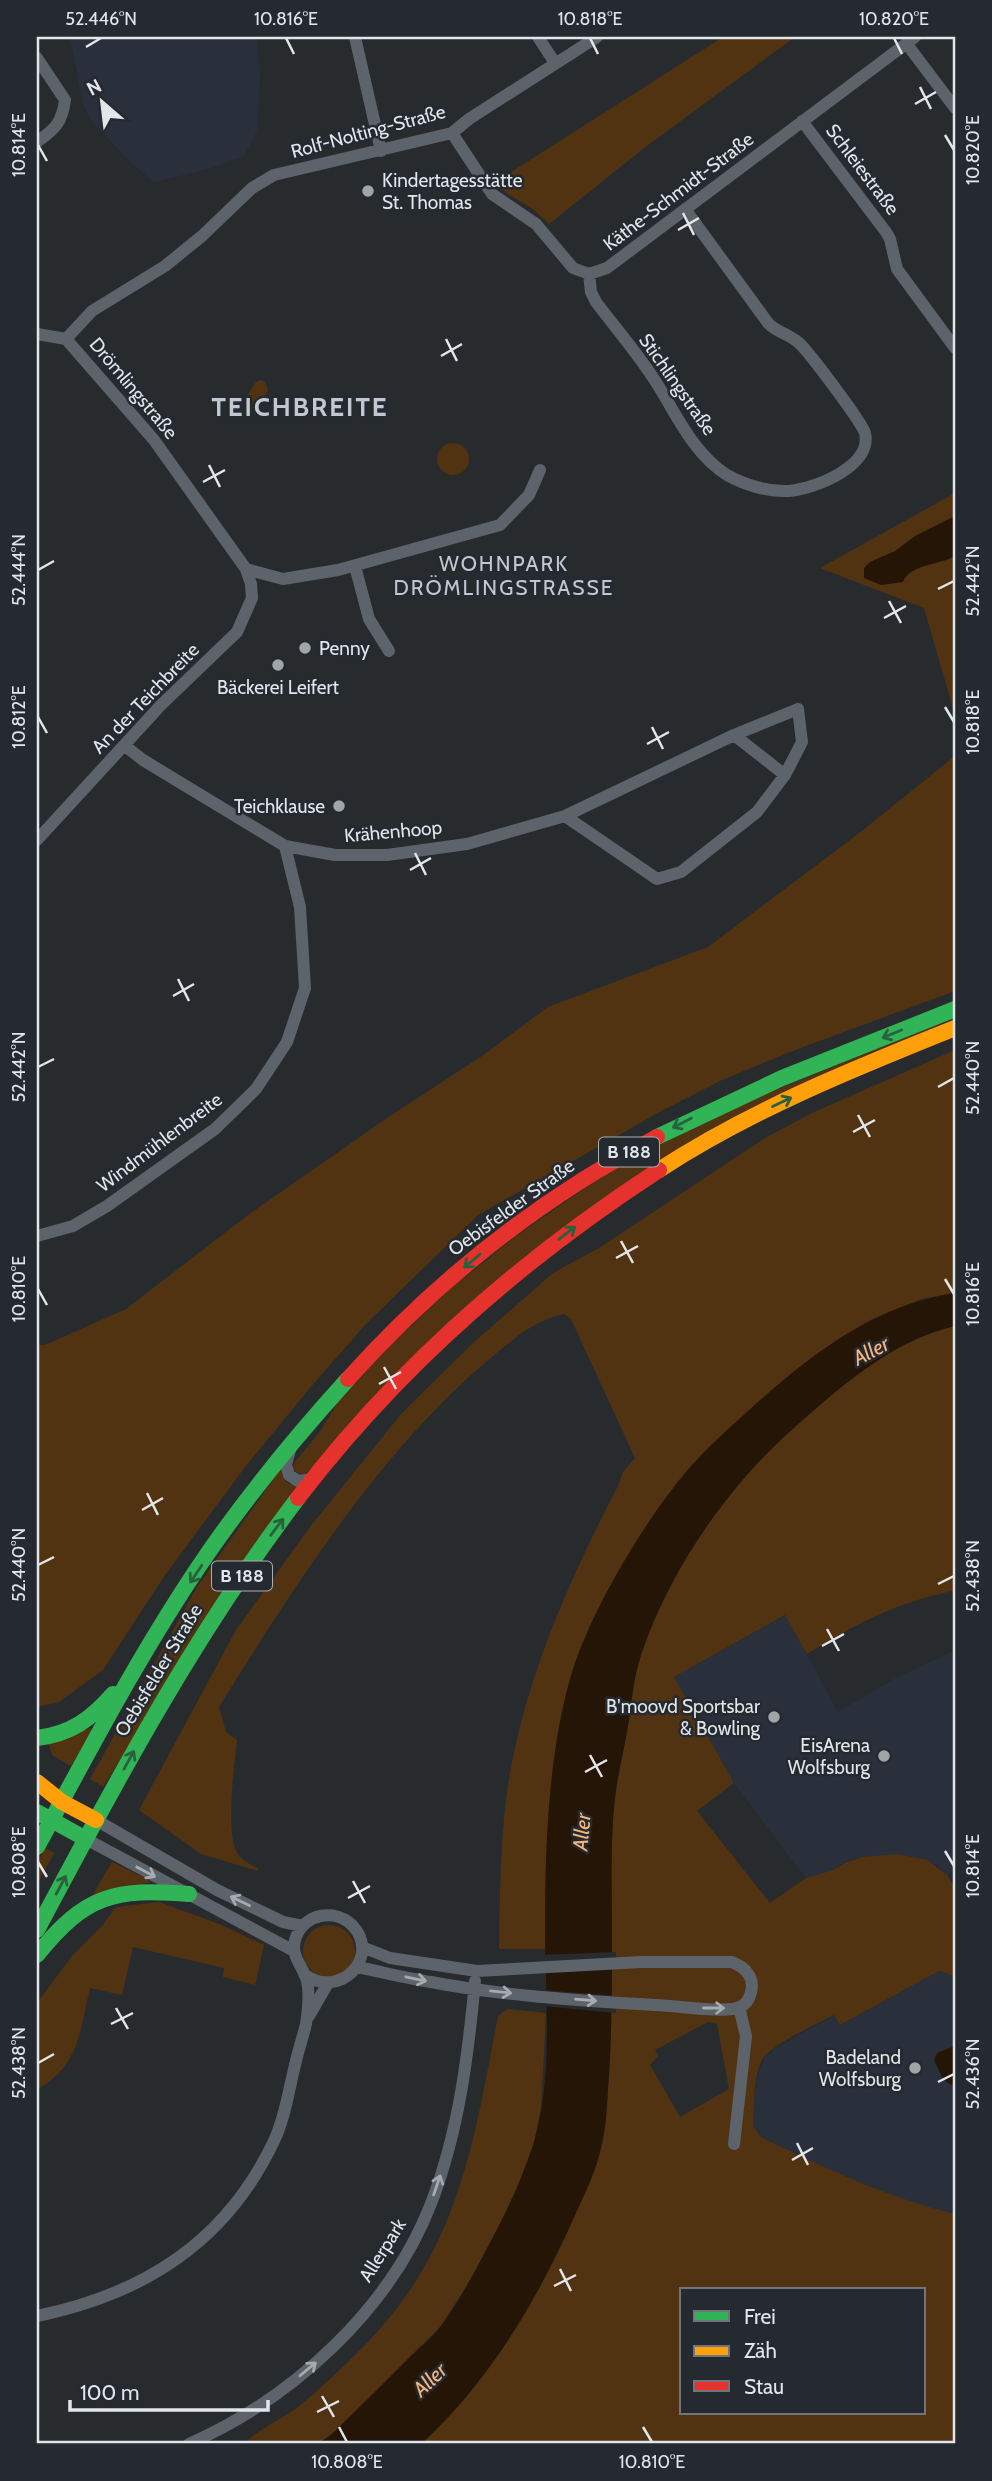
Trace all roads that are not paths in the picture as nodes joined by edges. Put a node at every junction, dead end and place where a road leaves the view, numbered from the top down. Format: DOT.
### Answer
graph roads {
  1 [pos="355,37"];
  2 [pos="538,37"];
  3 [pos="597,37"];
  4 [pos="911,40"];
  5 [pos="37,58"];
  6 [pos="555,64"];
  7 [pos="955,108"];
  8 [pos="802,121"];
  9 [pos="452,133"];
  10 [pos="37,142"];
  11 [pos="381,151"];
  12 [pos="252,188"];
  13 [pos="685,209"];
  14 [pos="589,274"];
  15 [pos="37,334"];
  16 [pos="66,339"];
  17 [pos="955,348"];
  18 [pos="540,470"];
  19 [pos="355,566"];
  20 [pos="246,569"];
  21 [pos="389,651"];
  22 [pos="734,734"];
  23 [pos="125,746"];
  24 [pos="785,775"];
  25 [pos="565,816"];
  26 [pos="37,840"];
  27 [pos="285,846"];
  28 [pos="955,1009"];
  29 [pos="955,1028"];
  30 [pos="37,1237"];
  31 [pos="293,1440"];
  32 [pos="313,1479"];
  33 [pos="141,1661"];
  34 [pos="37,1738"];
  35 [pos="37,1782"];
  36 [pos="62,1802"];
  37 [pos="37,1812"];
  38 [pos="96,1820"];
  39 [pos="52,1821"];
  40 [pos="86,1839"];
  41 [pos="37,1847"];
  42 [pos="189,1894"];
  43 [pos="303,1926"];
  44 [pos="37,1930"];
  45 [pos="362,1947"];
  46 [pos="294,1951"];
  47 [pos="37,1955"];
  48 [pos="357,1966"];
  49 [pos="477,1971"];
  50 [pos="304,1974"];
  51 [pos="328,1983"];
  52 [pos="475,1989"];
  53 [pos="740,2007"];
  54 [pos="306,2022"];
  55 [pos="734,2144"];
  56 [pos="37,2316"];
  57 [pos="189,2444"];
  1 -- 11 [label="street"];
  2 -- 6 [label="street"];
  3 -- 6 [label="street, Rolf-Nolting-Straße"];
  4 -- 7 [label="street"];
  4 -- 8 [label="street, Käthe-Schmidt-Straße"];
  5 -- 10 [label="street"];
  6 -- 9 [label="street, Rolf-Nolting-Straße"];
  8 -- 13 [label="street, Käthe-Schmidt-Straße"];
  8 -- 17 [label="street, Schleiestraße"];
  9 -- 11 [label="street, Rolf-Nolting-Straße"];
  9 -- 14 [label="street"];
  11 -- 12 [label="street, Rolf-Nolting-Straße"];
  12 -- 16 [label="street, Drömlingstraße"];
  13 -- 14 [label="street, Käthe-Schmidt-Straße"];
  13 -- 14 [label="street, Stichlingstraße"];
  15 -- 16 [label="street"];
  16 -- 20 [label="street, Drömlingstraße"];
  18 -- 19 [label="street"];
  19 -- 20 [label="street"];
  19 -- 21 [label="street"];
  20 -- 23 [label="street, An der Teichbreite"];
  22 -- 24 [label="street"];
  22 -- 24 [label="street, Krähenhoop"];
  22 -- 25 [label="street, Krähenhoop"];
  23 -- 26 [label="street, An der Teichbreite"];
  23 -- 27 [label="street, Krähenhoop"];
  24 -- 25 [label="street, Krähenhoop"];
  25 -- 27 [label="street, Krähenhoop"];
  27 -- 30 [label="street, Windmühlenbreite"];
  28 -- 31 [label="main road, Oebisfelder Straße / B 188, one-way"];
  32 -- 29 [label="main road, Oebisfelder Straße / B 188, one-way"];
  31 -- 32 [label="street"];
  31 -- 33 [label="main road, Oebisfelder Straße / B 188, one-way"];
  38 -- 32 [label="main road, Oebisfelder Straße / B 188, one-way"];
  33 -- 34 [label="main road"];
  33 -- 36 [label="main road, B 188"];
  35 -- 36 [label="main road"];
  36 -- 38 [label="main road"];
  36 -- 39 [label="main road, B 188"];
  37 -- 39 [label="main road"];
  38 -- 40 [label="main road, B 188"];
  43 -- 38 [label="street, one-way"];
  39 -- 40 [label="main road"];
  39 -- 41 [label="main road, B 188"];
  40 -- 42 [label="street, one-way"];
  44 -- 40 [label="main road, B 188, one-way"];
  42 -- 46 [label="street"];
  42 -- 47 [label="main road"];
  43 -- 45 [label="street"];
  43 -- 46 [label="street"];
  45 -- 48 [label="street"];
  45 -- 49 [label="street"];
  46 -- 50 [label="street"];
  48 -- 51 [label="street"];
  48 -- 52 [label="street, one-way"];
  49 -- 52 [label="street, Allerpark"];
  49 -- 53 [label="street"];
  50 -- 51 [label="street"];
  50 -- 54 [label="street"];
  51 -- 54 [label="street"];
  52 -- 53 [label="street, one-way"];
  57 -- 52 [label="street, Allerpark, one-way"];
  53 -- 55 [label="street"];
  54 -- 56 [label="street"];
}
